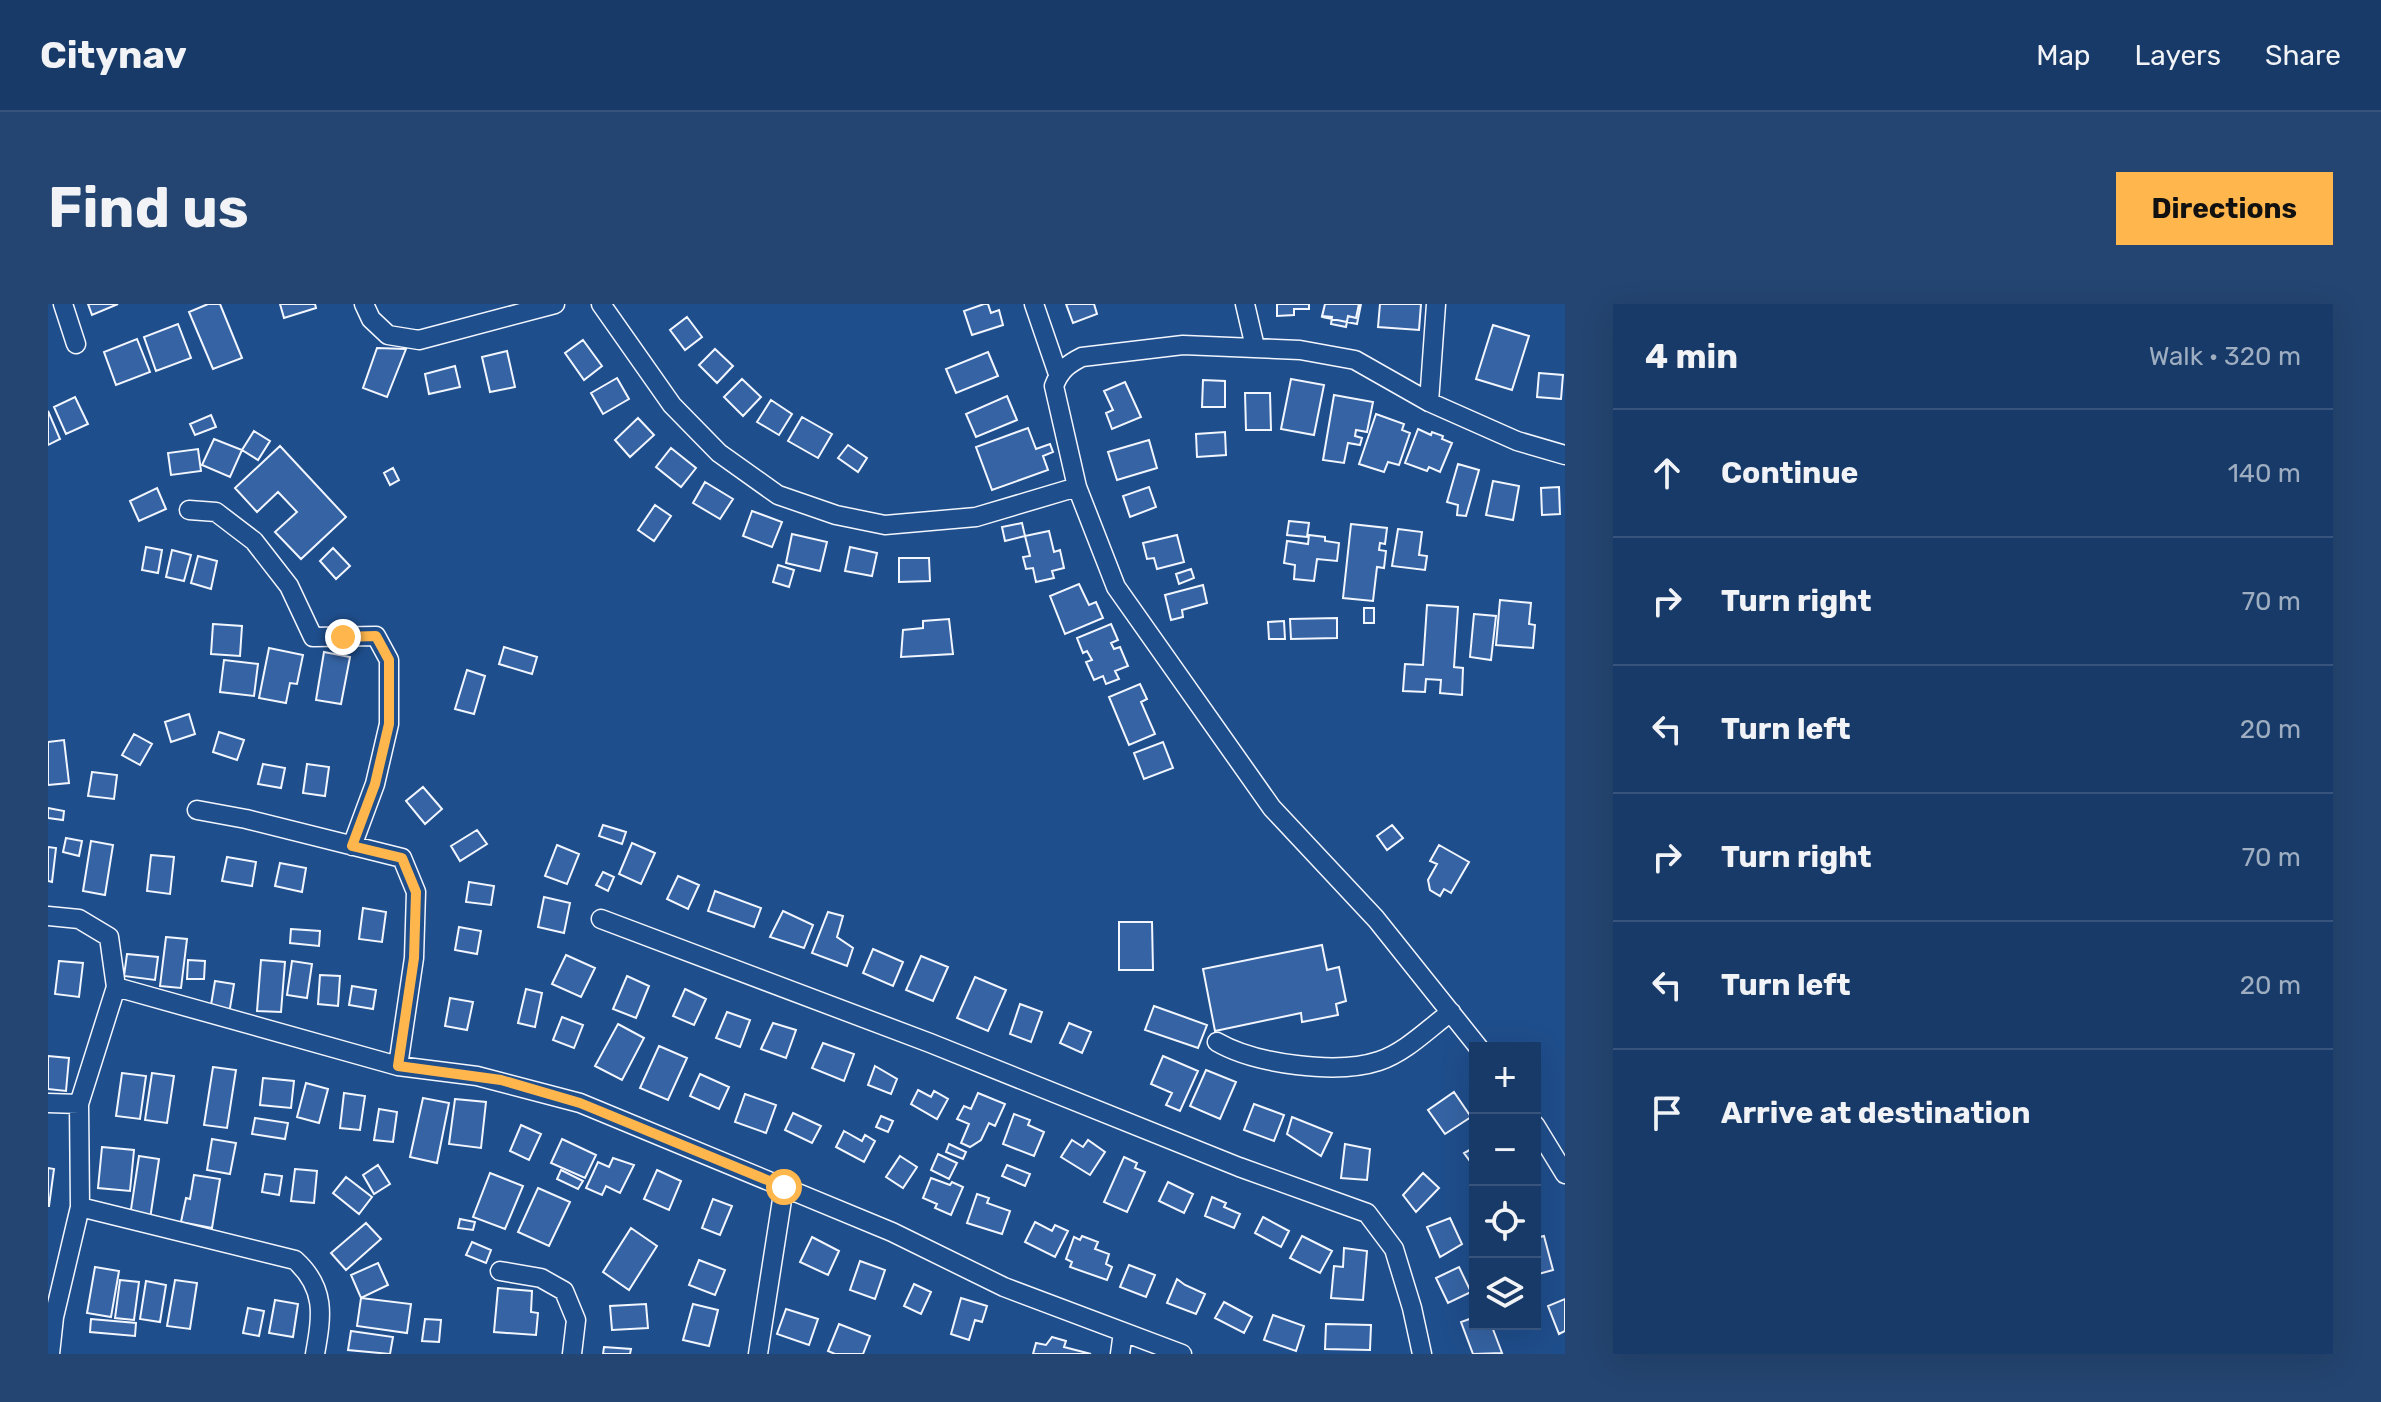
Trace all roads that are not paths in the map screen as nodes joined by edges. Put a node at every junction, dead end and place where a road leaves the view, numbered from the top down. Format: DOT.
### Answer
graph roads {
  1 [pos="63,304"];
  2 [pos="364,304"];
  3 [pos="555,304"];
  4 [pos="601,304"];
  5 [pos="1034,304"];
  6 [pos="1245,304"];
  7 [pos="1436,304"];
  8 [pos="76,344"];
  9 [pos="1255,347"];
  10 [pos="1058,374"];
  11 [pos="1429,402"];
  12 [pos="1565,455"];
  13 [pos="1077,487"];
  14 [pos="189,510"];
  15 [pos="197,810"];
  16 [pos="352,846"];
  17 [pos="48,916"];
  18 [pos="601,919"];
  19 [pos="116,987"];
  20 [pos="1451,1012"];
  21 [pos="1217,1042"];
  22 [pos="1474,1042"];
  23 [pos="398,1066"];
  24 [pos="48,1103"];
  25 [pos="79,1104"];
  26 [pos="1541,1135"];
  27 [pos="1565,1174"];
  28 [pos="784,1187"];
  29 [pos="80,1207"];
  30 [pos="500,1271"];
  31 [pos="51,1316"];
  32 [pos="1123,1332"];
  33 [pos="50,1354"];
  34 [pos="315,1354"];
  35 [pos="572,1354"];
  36 [pos="758,1354"];
  37 [pos="1120,1354"];
  38 [pos="1182,1354"];
  39 [pos="1422,1354"];
  1 -- 8 [label="street"];
  2 -- 3 [label="street"];
  4 -- 13 [label="street"];
  5 -- 10 [label="street"];
  6 -- 9 [label="street"];
  7 -- 11 [label="street"];
  9 -- 10 [label="street"];
  9 -- 11 [label="street"];
  10 -- 13 [label="street"];
  11 -- 12 [label="street"];
  13 -- 20 [label="street"];
  14 -- 16 [label="street"];
  15 -- 16 [label="street"];
  16 -- 23 [label="street"];
  17 -- 19 [label="street"];
  18 -- 39 [label="street"];
  19 -- 23 [label="street"];
  19 -- 25 [label="street"];
  20 -- 21 [label="street"];
  20 -- 22 [label="street"];
  23 -- 28 [label="street"];
  24 -- 25 [label="street"];
  25 -- 29 [label="street"];
  26 -- 27 [label="street"];
  28 -- 32 [label="street"];
  28 -- 36 [label="street"];
  29 -- 31 [label="street"];
  29 -- 34 [label="street"];
  30 -- 35 [label="street"];
  31 -- 33 [label="street"];
  32 -- 37 [label="street"];
  32 -- 38 [label="street"];
}
